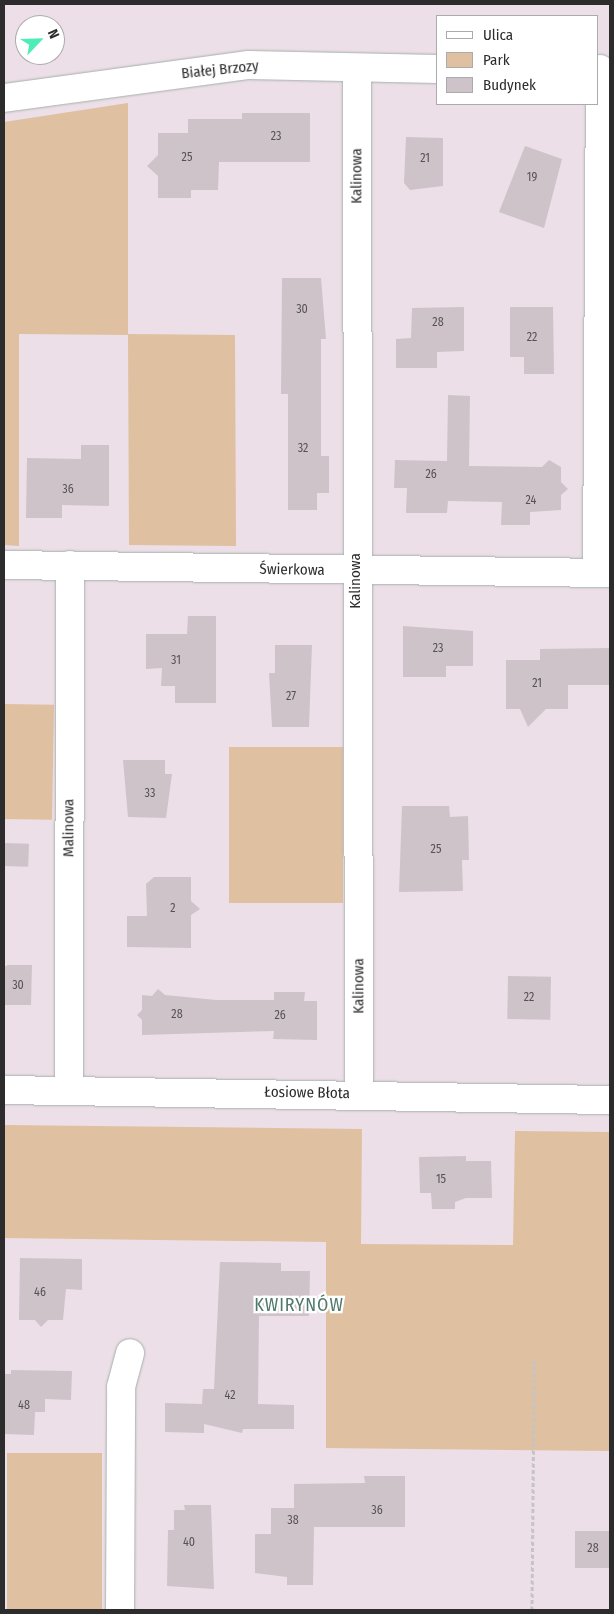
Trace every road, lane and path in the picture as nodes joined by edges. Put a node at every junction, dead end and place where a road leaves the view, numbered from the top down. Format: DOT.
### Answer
graph roads {
  1 [pos="357,69"];
  2 [pos="436,69"];
  3 [pos="603,69"];
  4 [pos="4,98"];
  5 [pos="4,565"];
  6 [pos="70,565"];
  7 [pos="356,572"];
  8 [pos="604,573"];
  9 [pos="4,1090"];
  10 [pos="69,1090"];
  11 [pos="359,1094"];
  12 [pos="610,1100"];
  13 [pos="130,1353"];
  14 [pos="534,1360"];
  15 [pos="120,1610"];
  16 [pos="532,1610"];
  1 -- 2 [label="street, Białej Brzozy"];
  1 -- 4 [label="street, Białej Brzozy"];
  1 -- 7 [label="street, Kalinowa"];
  3 -- 8 [label="street"];
  5 -- 6 [label="street, Świerkowa"];
  6 -- 7 [label="street, Świerkowa"];
  6 -- 10 [label="street, Malinowa"];
  7 -- 8 [label="street, Świerkowa"];
  7 -- 11 [label="street, Kalinowa"];
  9 -- 10 [label="street, Łosiowe Błota"];
  10 -- 11 [label="street, Łosiowe Błota"];
  11 -- 12 [label="street, Łosiowe Błota"];
  13 -- 15 [label="street"];
  14 -- 16 [label="path"];
}
